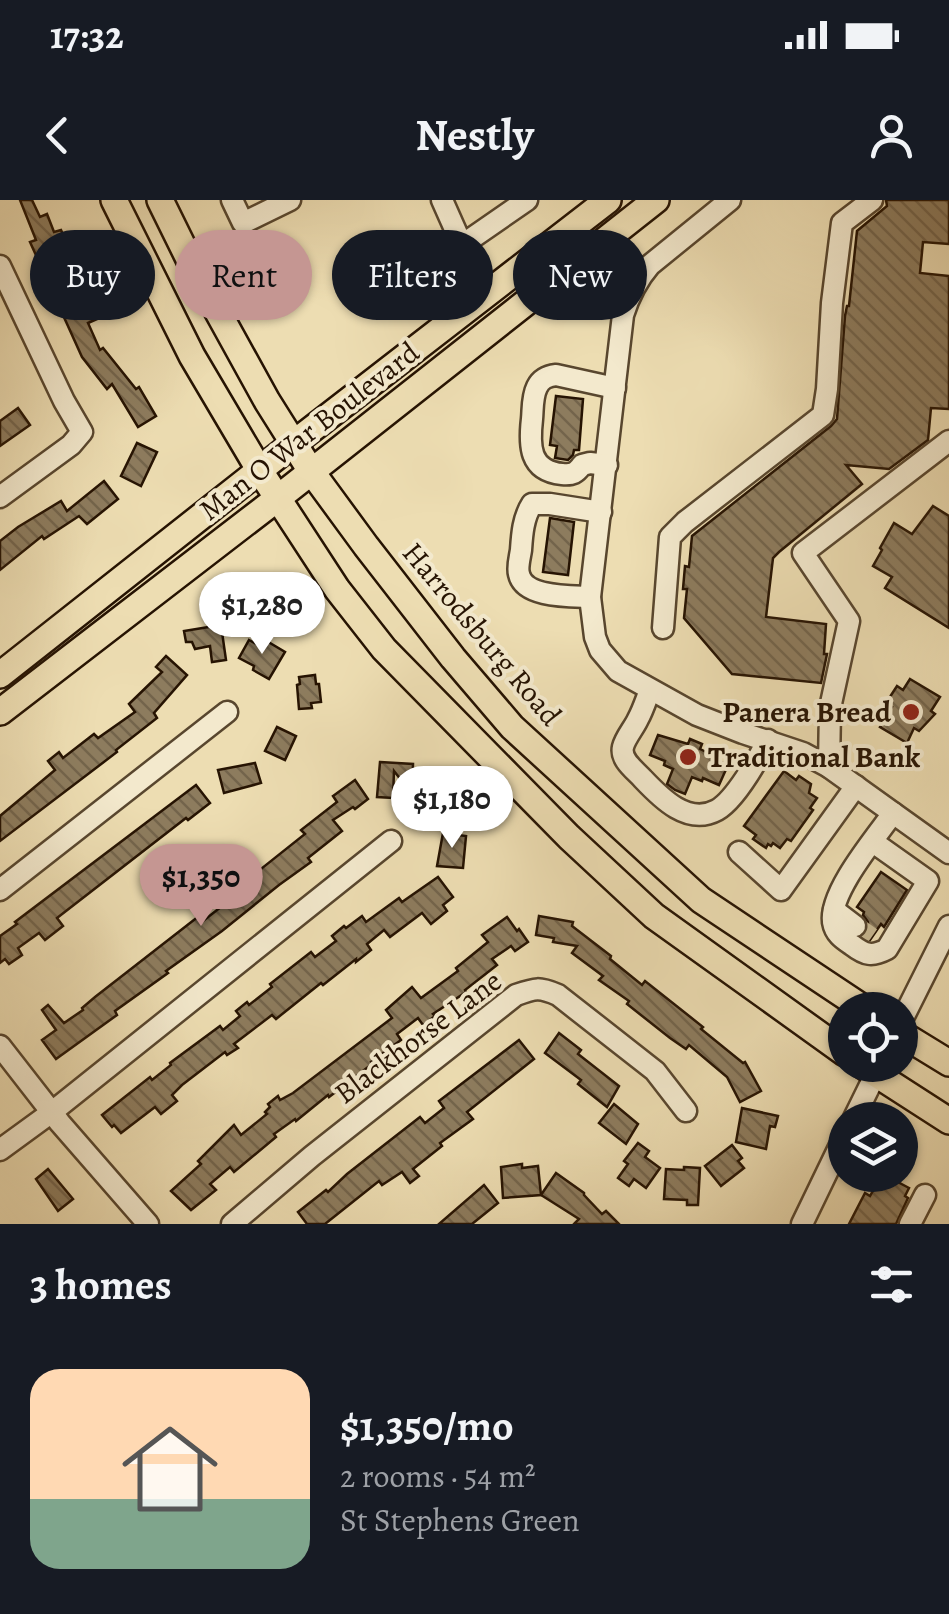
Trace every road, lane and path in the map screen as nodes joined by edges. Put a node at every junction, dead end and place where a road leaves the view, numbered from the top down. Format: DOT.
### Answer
graph roads {
  1 [pos="114,200"];
  2 [pos="160,200"];
  3 [pos="232,200"];
  4 [pos="290,200"];
  5 [pos="442,200"];
  6 [pos="527,200"];
  7 [pos="608,200"];
  8 [pos="656,200"];
  9 [pos="730,200"];
  10 [pos="872,200"];
  11 [pos="0,266"];
  12 [pos="615,388"];
  13 [pos="949,440"];
  14 [pos="294,443"];
  15 [pos="607,465"];
  16 [pos="260,471"];
  17 [pos="312,471"];
  18 [pos="0,497"];
  19 [pos="278,498"];
  20 [pos="601,512"];
  21 [pos="590,597"];
  22 [pos="663,628"];
  23 [pos="0,675"];
  24 [pos="650,690"];
  25 [pos="0,712"];
  26 [pos="227,712"];
  27 [pos="768,740"];
  28 [pos="828,767"];
  29 [pos="856,786"];
  30 [pos="893,813"];
  31 [pos="391,841"];
  32 [pos="873,842"];
  33 [pos="739,852"];
  34 [pos="949,853"];
  35 [pos="0,890"];
  36 [pos="834,910"];
  37 [pos="949,926"];
  38 [pos="871,938"];
  39 [pos="839,992"];
  40 [pos="916,992"];
  41 [pos="828,1040"];
  42 [pos="918,1044"];
  43 [pos="0,1046"];
  44 [pos="949,1064"];
  45 [pos="892,1082"];
  46 [pos="686,1111"];
  47 [pos="52,1112"];
  48 [pos="949,1121"];
  49 [pos="0,1150"];
  50 [pos="828,1171"];
  51 [pos="925,1195"];
  52 [pos="148,1224"];
  53 [pos="232,1224"];
  54 [pos="802,1224"];
  55 [pos="910,1224"];
  1 -- 16 [label="main road"];
  2 -- 14 [label="main road, Harrodsburg Road"];
  3 -- 4 [label="street"];
  5 -- 6 [label="street"];
  7 -- 14 [label="main road, Man O War Boulevard"];
  8 -- 17 [label="main road, Man O War Boulevard"];
  9 -- 12 [label="street"];
  10 -- 22 [label="street"];
  11 -- 18 [label="street"];
  12 -- 15 [label="street"];
  12 -- 15 [label="street"];
  13 -- 28 [label="street"];
  14 -- 16 [label="main road, Man O War Boulevard"];
  14 -- 17 [label="main road, Harrodsburg Road"];
  15 -- 20 [label="street"];
  16 -- 19 [label="main road"];
  16 -- 23 [label="main road, Man O War Boulevard"];
  17 -- 19 [label="main road, Man O War Boulevard"];
  17 -- 39 [label="main road, Harrodsburg Road"];
  19 -- 25 [label="main road, Man O War Boulevard"];
  19 -- 41 [label="main road"];
  20 -- 21 [label="street"];
  20 -- 21 [label="street"];
  21 -- 24 [label="street"];
  24 -- 27 [label="street"];
  24 -- 27 [label="street"];
  26 -- 35 [label="street"];
  27 -- 28 [label="street"];
  28 -- 29 [label="street"];
  29 -- 30 [label="street"];
  29 -- 33 [label="street"];
  30 -- 32 [label="street"];
  30 -- 34 [label="street"];
  31 -- 47 [label="street"];
  32 -- 36 [label="street"];
  32 -- 38 [label="street"];
  36 -- 38 [label="street"];
  36 -- 38 [label="street"];
  37 -- 40 [label="street"];
  42 -- 44 [label="main road"];
  43 -- 47 [label="street"];
  45 -- 48 [label="main road"];
  46 -- 53 [label="street, Blackhorse Lane"];
  47 -- 49 [label="street"];
  47 -- 52 [label="street"];
  50 -- 54 [label="street"];
  51 -- 55 [label="street"];
}
